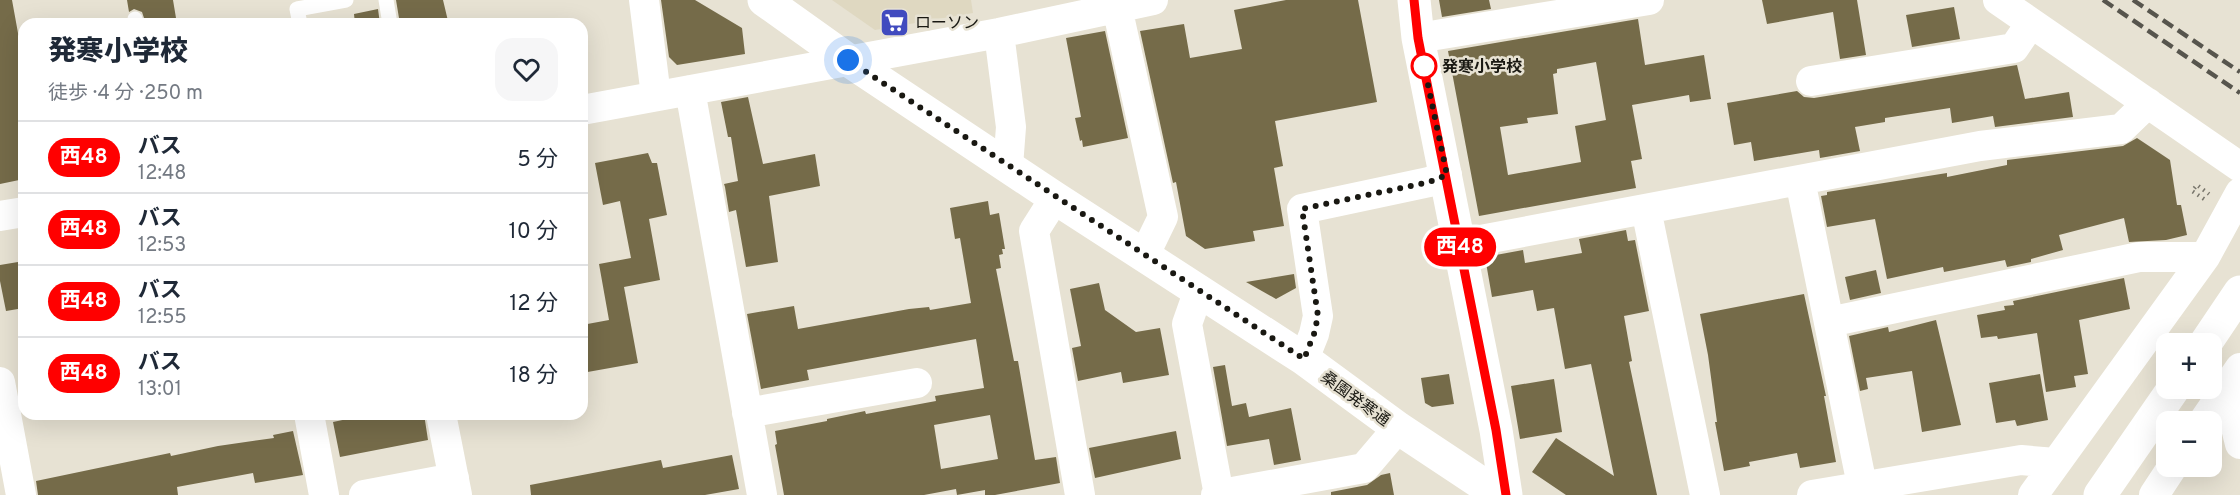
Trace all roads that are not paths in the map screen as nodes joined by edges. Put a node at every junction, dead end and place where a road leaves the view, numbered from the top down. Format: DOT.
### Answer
graph roads {
  1 [pos="346,0"];
  2 [pos="386,0"];
  3 [pos="644,0"];
  4 [pos="764,0"];
  5 [pos="1153,0"];
  6 [pos="1414,0"];
  7 [pos="1649,0"];
  8 [pos="1998,0"];
  9 [pos="1117,6"];
  10 [pos="299,18"];
  11 [pos="389,18"];
  12 [pos="2031,23"];
  13 [pos="999,33"];
  14 [pos="1418,38"];
  15 [pos="848,60"];
  16 [pos="1811,81"];
  17 [pos="690,90"];
  18 [pos="656,96"];
  19 [pos="2148,104"];
  20 [pos="588,109"];
  21 [pos="1008,166"];
  22 [pos="2240,167"];
  23 [pos="1447,175"];
  24 [pos="1800,180"];
  25 [pos="2240,193"];
  26 [pos="1055,198"];
  27 [pos="1646,209"];
  28 [pos="18,213"];
  29 [pos="0,216"];
  30 [pos="1459,244"];
  31 [pos="1145,254"];
  32 [pos="2205,257"];
  33 [pos="1200,290"];
  34 [pos="2240,292"];
  35 [pos="1829,322"];
  36 [pos="2212,333"];
  37 [pos="1304,359"];
  38 [pos="2233,377"];
  39 [pos="0,382"];
  40 [pos="917,383"];
  41 [pos="2166,399"];
  42 [pos="2210,411"];
  43 [pos="747,413"];
  44 [pos="310,420"];
  45 [pos="442,420"];
  46 [pos="1398,428"];
  47 [pos="2238,428"];
  48 [pos="2055,463"];
  49 [pos="2166,477"];
  50 [pos="456,487"];
  51 [pos="1863,491"];
  52 [pos="21,495"];
  53 [pos="324,495"];
  54 [pos="364,495"];
  55 [pos="762,495"];
  56 [pos="1080,495"];
  57 [pos="1217,495"];
  58 [pos="1499,495"];
  59 [pos="1506,495"];
  60 [pos="1705,495"];
  61 [pos="1812,495"];
  62 [pos="2032,495"];
  63 [pos="2100,495"];
  64 [pos="2154,495"];
  1 -- 10 [label="lane"];
  2 -- 11 [label="lane"];
  3 -- 18 [label="street"];
  4 -- 15 [label="street, 桑園発寒通"];
  5 -- 9 [label="street"];
  6 -- 14 [label="street"];
  7 -- 14 [label="street"];
  8 -- 12 [label="street"];
  9 -- 13 [label="street"];
  9 -- 31 [label="street"];
  12 -- 16 [label="street"];
  12 -- 19 [label="street"];
  13 -- 15 [label="street"];
  13 -- 21 [label="street"];
  14 -- 23 [label="street"];
  15 -- 17 [label="street"];
  15 -- 21 [label="street, 桑園発寒通"];
  17 -- 18 [label="street"];
  17 -- 43 [label="street"];
  18 -- 20 [label="street"];
  19 -- 22 [label="street"];
  19 -- 24 [label="street"];
  21 -- 26 [label="street, 桑園発寒通"];
  23 -- 30 [label="street"];
  23 -- 37 [label="street"];
  24 -- 27 [label="street"];
  24 -- 35 [label="street"];
  25 -- 32 [label="street"];
  26 -- 31 [label="street, 桑園発寒通"];
  26 -- 56 [label="street"];
  27 -- 30 [label="street"];
  27 -- 60 [label="street"];
  28 -- 29 [label="street"];
  30 -- 59 [label="street"];
  31 -- 33 [label="street, 桑園発寒通"];
  32 -- 35 [label="street"];
  32 -- 48 [label="street"];
  33 -- 37 [label="street, 桑園発寒通"];
  33 -- 57 [label="street"];
  34 -- 36 [label="street"];
  35 -- 51 [label="street"];
  37 -- 46 [label="street, 桑園発寒通"];
  38 -- 42 [label="street"];
  38 -- 47 [label="street"];
  39 -- 52 [label="street"];
  40 -- 43 [label="street"];
  41 -- 63 [label="street"];
  43 -- 55 [label="street"];
  44 -- 53 [label="street"];
  45 -- 50 [label="street"];
  46 -- 57 [label="street"];
  46 -- 58 [label="street, 桑園発寒通"];
  48 -- 51 [label="street"];
  48 -- 62 [label="street"];
  49 -- 64 [label="street"];
  50 -- 54 [label="street"];
  51 -- 61 [label="street"];
}
